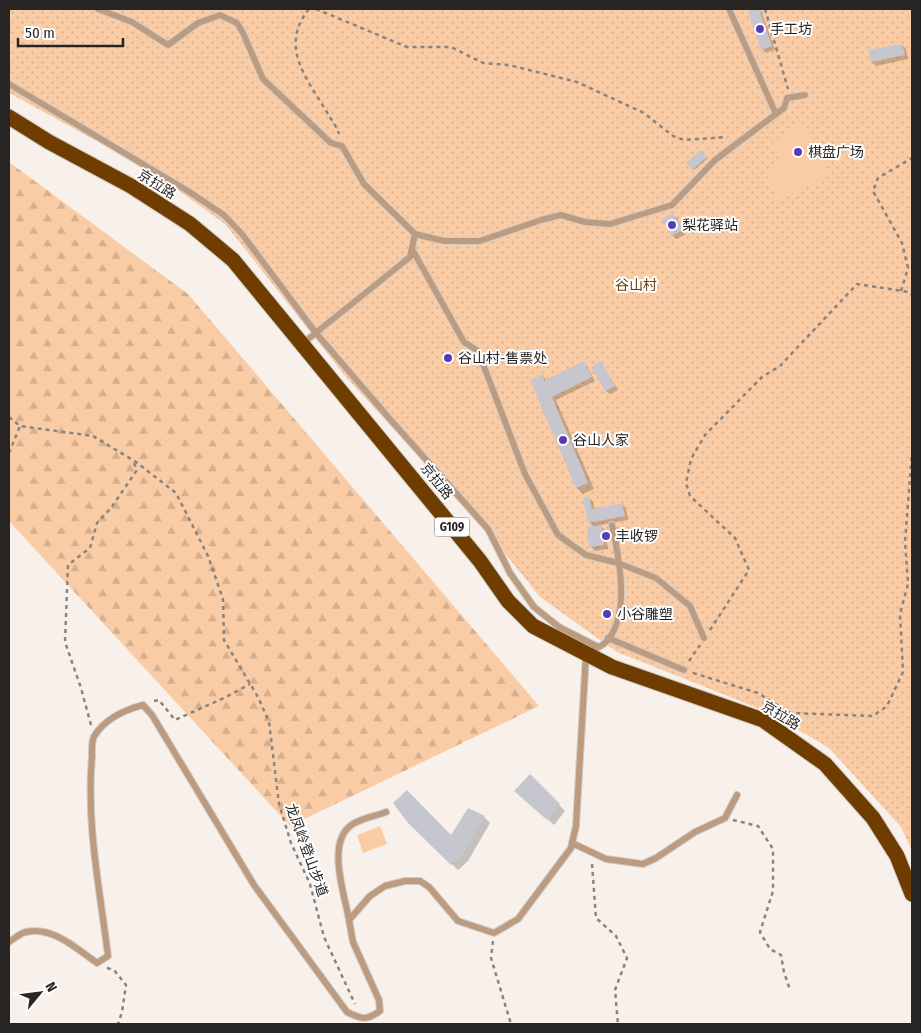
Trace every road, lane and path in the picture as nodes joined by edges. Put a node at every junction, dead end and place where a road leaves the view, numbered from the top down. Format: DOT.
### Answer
graph roads {
  1 [pos="98,9"];
  2 [pos="309,9"];
  3 [pos="316,9"];
  4 [pos="729,9"];
  5 [pos="765,9"];
  6 [pos="9,84"];
  7 [pos="805,95"];
  8 [pos="791,98"];
  9 [pos="776,114"];
  10 [pos="9,117"];
  11 [pos="728,137"];
  12 [pos="342,146"];
  13 [pos="912,158"];
  14 [pos="415,234"];
  15 [pos="412,249"];
  16 [pos="901,291"];
  17 [pos="912,296"];
  18 [pos="316,333"];
  19 [pos="302,344"];
  20 [pos="9,417"];
  21 [pos="20,426"];
  22 [pos="9,453"];
  23 [pos="912,453"];
  24 [pos="132,460"];
  25 [pos="612,525"];
  26 [pos="618,563"];
  27 [pos="608,638"];
  28 [pos="704,638"];
  29 [pos="592,651"];
  30 [pos="684,670"];
  31 [pos="250,684"];
  32 [pos="143,705"];
  33 [pos="94,736"];
  34 [pos="737,795"];
  35 [pos="386,812"];
  36 [pos="725,818"];
  37 [pos="572,843"];
  38 [pos="590,851"];
  39 [pos="912,894"];
  40 [pos="349,920"];
  41 [pos="494,932"];
  42 [pos="9,942"];
  43 [pos="97,964"];
  44 [pos="790,990"];
  45 [pos="362,1019"];
  46 [pos="118,1024"];
  47 [pos="511,1024"];
  48 [pos="618,1024"];
  1 -- 12 [label="lane"];
  2 -- 12 [label="path"];
  3 -- 11 [label="path"];
  4 -- 9 [label="lane"];
  5 -- 8 [label="path"];
  6 -- 18 [label="lane"];
  7 -- 8 [label="lane"];
  8 -- 9 [label="lane"];
  9 -- 14 [label="lane"];
  10 -- 19 [label="highway, 京拉路 / G109"];
  12 -- 14 [label="lane"];
  13 -- 16 [label="path"];
  14 -- 15 [label="lane"];
  15 -- 18 [label="lane"];
  15 -- 26 [label="lane"];
  16 -- 17 [label="path"];
  16 -- 28 [label="path"];
  18 -- 19 [label="lane"];
  18 -- 29 [label="lane"];
  19 -- 29 [label="highway, 京拉路 / G109"];
  20 -- 21 [label="path"];
  21 -- 22 [label="path"];
  21 -- 24 [label="path, 龙凤岭登山步道"];
  23 -- 30 [label="path"];
  24 -- 31 [label="path, 龙凤岭登山步道"];
  24 -- 33 [label="path"];
  25 -- 26 [label="lane"];
  26 -- 27 [label="lane"];
  26 -- 28 [label="lane"];
  27 -- 29 [label="lane"];
  27 -- 30 [label="lane"];
  28 -- 30 [label="path"];
  29 -- 37 [label="lane"];
  29 -- 39 [label="highway, 京拉路 / G109"];
  31 -- 32 [label="path"];
  31 -- 45 [label="path, 龙凤岭登山步道"];
  32 -- 33 [label="lane"];
  32 -- 45 [label="lane"];
  33 -- 43 [label="lane"];
  34 -- 36 [label="lane"];
  35 -- 40 [label="lane"];
  36 -- 38 [label="lane"];
  36 -- 44 [label="path"];
  37 -- 38 [label="lane"];
  37 -- 41 [label="lane"];
  38 -- 48 [label="path"];
  40 -- 41 [label="lane"];
  40 -- 45 [label="lane"];
  41 -- 47 [label="path"];
  42 -- 43 [label="lane"];
  43 -- 46 [label="path"];
}
